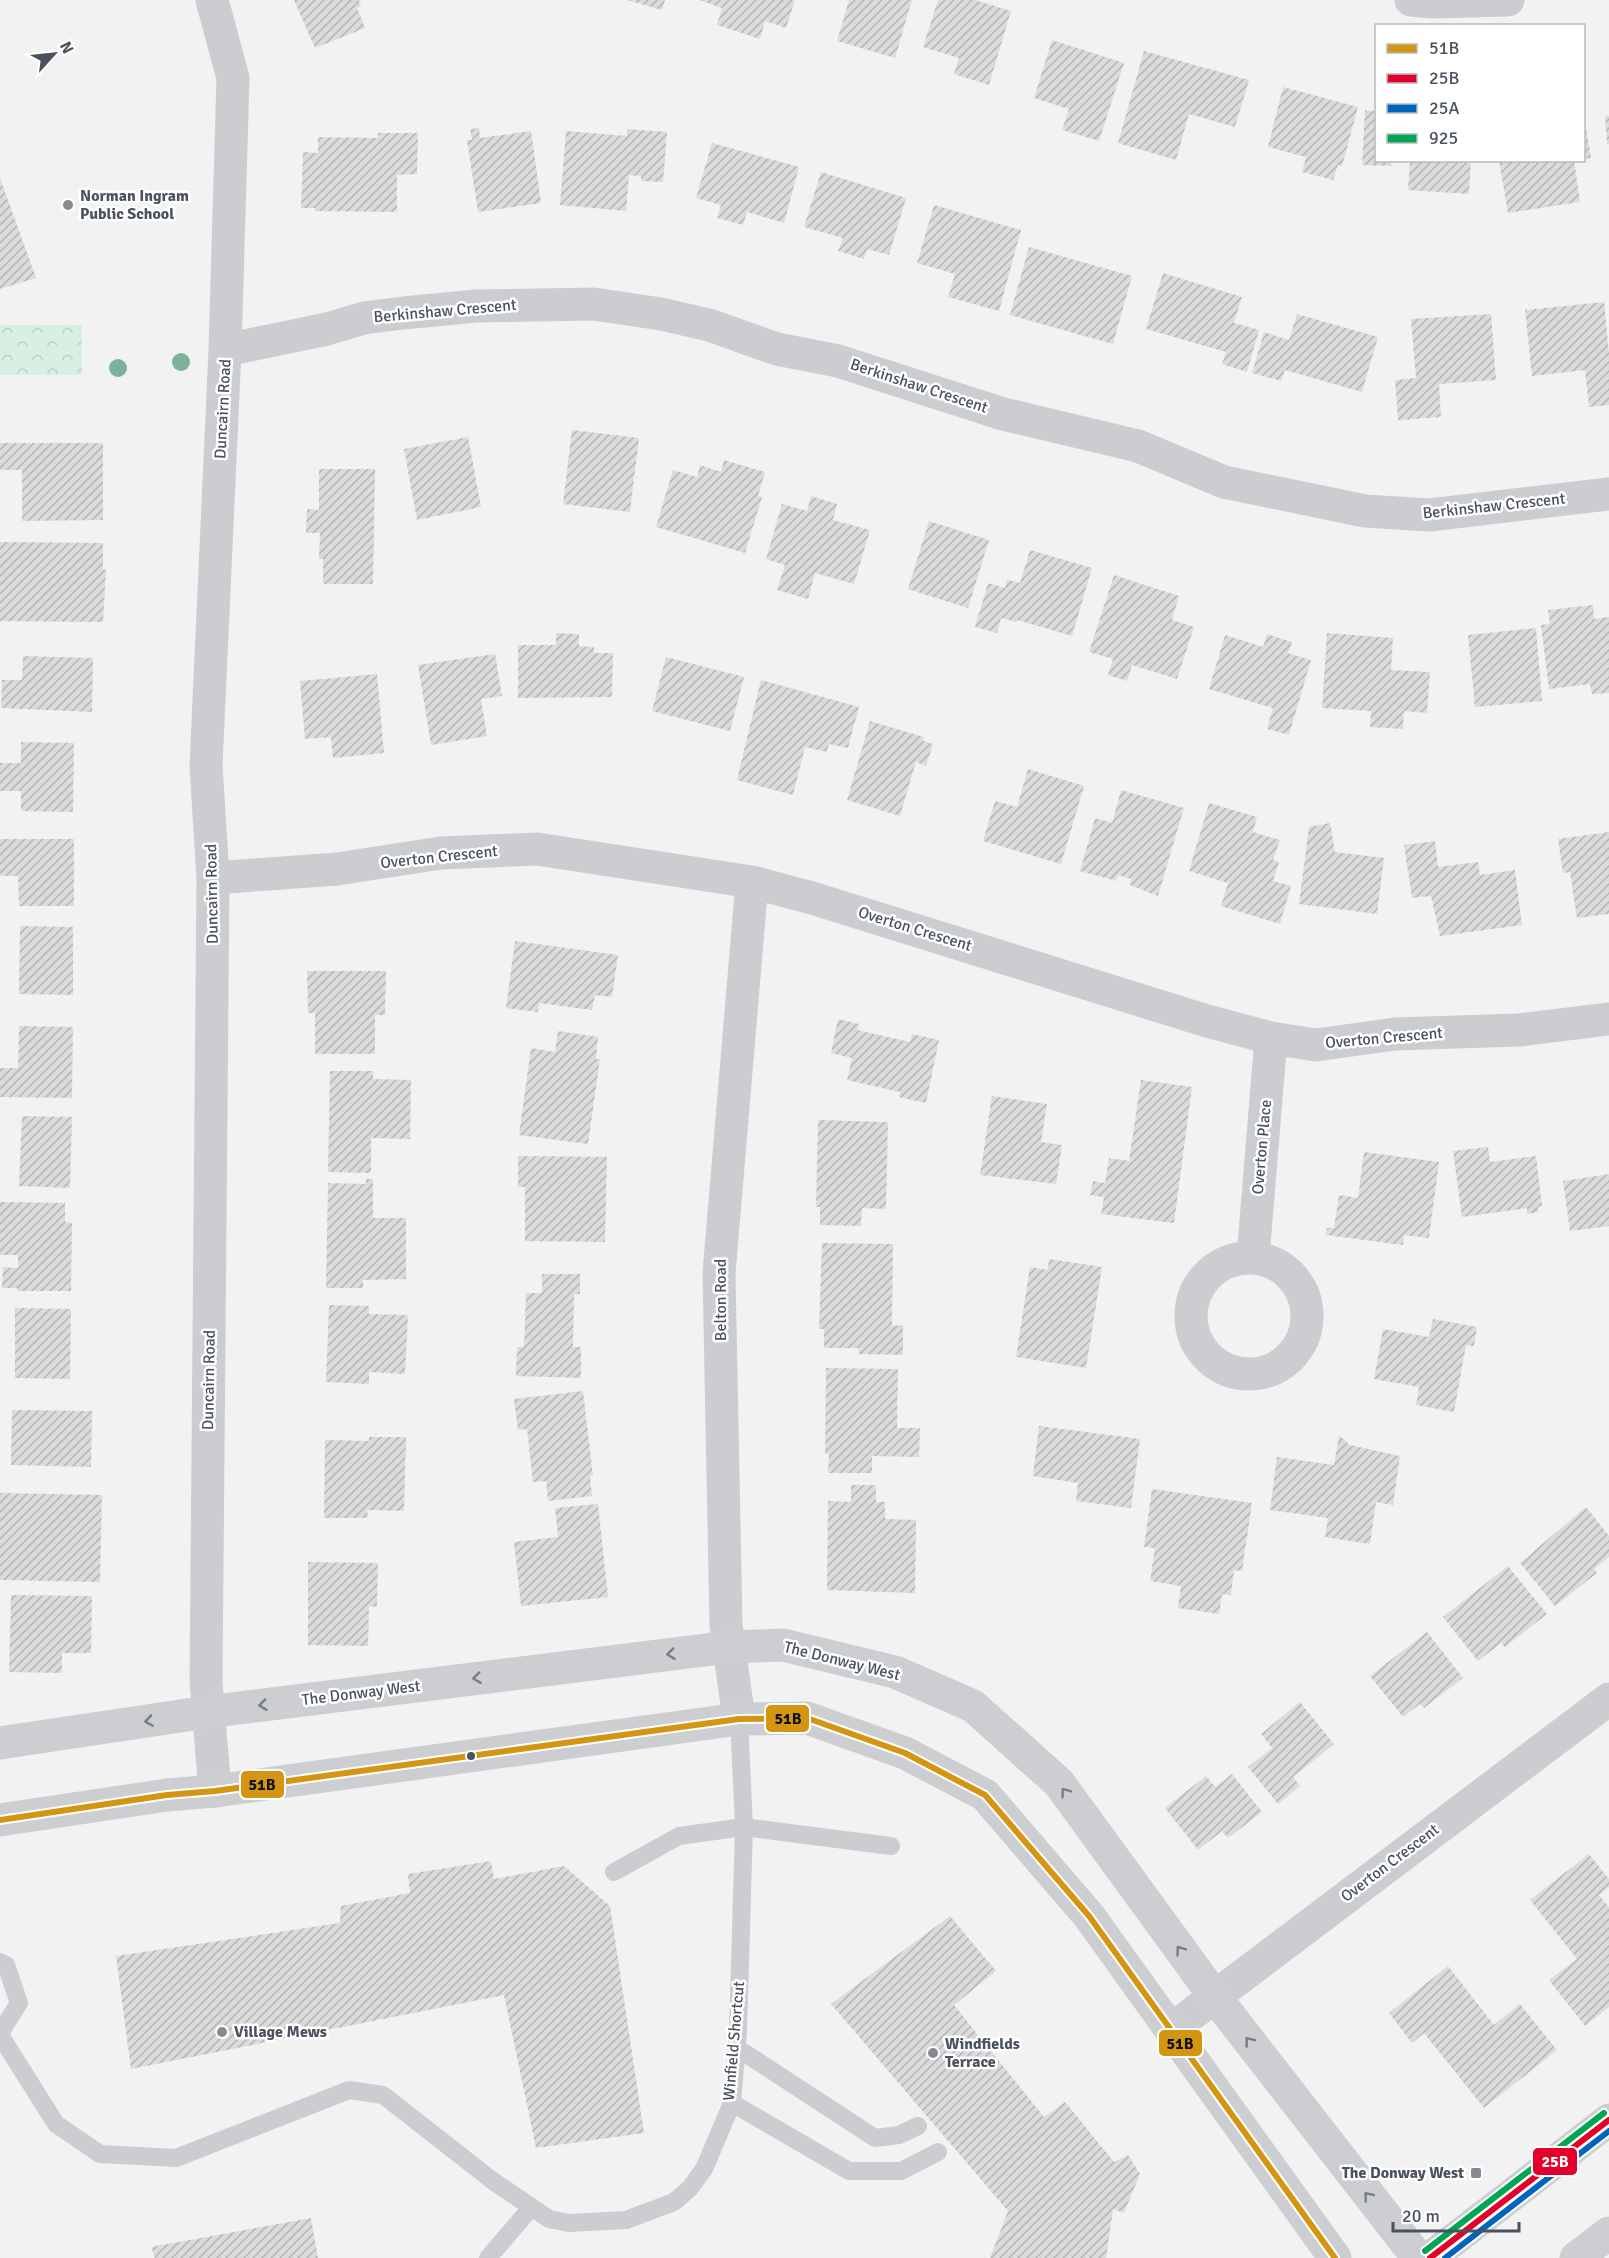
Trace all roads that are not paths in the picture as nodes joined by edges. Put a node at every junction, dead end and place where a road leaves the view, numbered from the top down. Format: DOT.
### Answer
graph roads {
  1 [pos="212,0"];
  2 [pos="1411,0"];
  3 [pos="1508,0"];
  4 [pos="225,350"];
  5 [pos="1609,494"];
  6 [pos="213,879"];
  7 [pos="752,882"];
  8 [pos="1609,1019"];
  9 [pos="1271,1038"];
  10 [pos="1253,1257"];
  11 [pos="729,1647"];
  12 [pos="1609,1699"];
  13 [pos="207,1712"];
  14 [pos="739,1719"];
  15 [pos="0,1743"];
  16 [pos="215,1791"];
  17 [pos="0,1820"];
  18 [pos="744,1827"];
  19 [pos="891,1846"];
  20 [pos="614,1872"];
  21 [pos="0,1962"];
  22 [pos="1215,1997"];
  23 [pos="1172,2030"];
  24 [pos="0,2034"];
  25 [pos="737,2048"];
  26 [pos="732,2103"];
  27 [pos="1609,2120"];
  28 [pos="918,2126"];
  29 [pos="938,2152"];
  30 [pos="530,2209"];
  31 [pos="1609,2233"];
  32 [pos="488,2258"];
  33 [pos="1335,2258"];
  34 [pos="1418,2258"];
  35 [pos="1430,2258"];
  36 [pos="1576,2258"];
  1 -- 4 [label="street, Duncairn Road"];
  2 -- 3 [label="street"];
  4 -- 5 [label="street, Berkinshaw Crescent"];
  4 -- 6 [label="street, Duncairn Road"];
  6 -- 7 [label="street, Overton Crescent"];
  6 -- 13 [label="street, Duncairn Road"];
  7 -- 9 [label="street, Overton Crescent"];
  7 -- 11 [label="street, Belton Road"];
  8 -- 9 [label="street, Overton Crescent"];
  9 -- 10 [label="street, Overton Place"];
  11 -- 13 [label="street, The Donway West, one-way"];
  11 -- 14 [label="street, Belton Road"];
  22 -- 11 [label="street, The Donway West, one-way"];
  12 -- 22 [label="street, Overton Crescent"];
  13 -- 15 [label="street, The Donway West, one-way"];
  13 -- 16 [label="street, Duncairn Road"];
  14 -- 16 [label="street"];
  14 -- 18 [label="lane, Winfield Shortcut"];
  14 -- 23 [label="street"];
  16 -- 17 [label="street"];
  18 -- 19 [label="lane"];
  18 -- 20 [label="lane"];
  18 -- 25 [label="lane, Winfield Shortcut"];
  21 -- 24 [label="lane"];
  22 -- 23 [label="street, Overton Crescent"];
  34 -- 22 [label="street, The Donway West, one-way"];
  23 -- 33 [label="street"];
  24 -- 30 [label="lane, Winfield Shortcut"];
  25 -- 26 [label="lane, Winfield Shortcut"];
  25 -- 28 [label="lane"];
  26 -- 29 [label="lane"];
  26 -- 30 [label="lane, Winfield Shortcut"];
  27 -- 35 [label="street"];
  30 -- 32 [label="lane"];
  31 -- 36 [label="street"];
}
